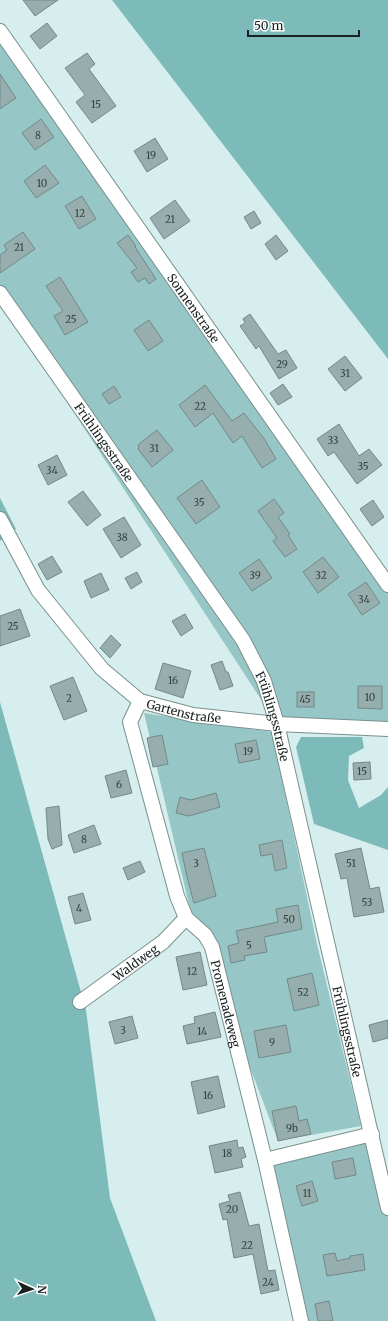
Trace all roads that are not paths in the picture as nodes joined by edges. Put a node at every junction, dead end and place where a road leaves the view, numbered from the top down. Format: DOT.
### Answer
graph roads {
  1 [pos="0,31"];
  2 [pos="0,293"];
  3 [pos="0,519"];
  4 [pos="388,585"];
  5 [pos="140,701"];
  6 [pos="277,724"];
  7 [pos="388,729"];
  8 [pos="186,918"];
  9 [pos="80,1002"];
  10 [pos="372,1134"];
  11 [pos="265,1160"];
  12 [pos="388,1208"];
  13 [pos="301,1321"];
  1 -- 4 [label="street, Sonnenstraße"];
  2 -- 6 [label="street, Frühlingsstraße"];
  3 -- 5 [label="street, Gartenstraße"];
  5 -- 6 [label="street, Gartenstraße"];
  5 -- 8 [label="street, Promenadeweg"];
  6 -- 7 [label="street, Gartenstraße"];
  6 -- 10 [label="street, Frühlingsstraße"];
  8 -- 9 [label="street, Waldweg"];
  8 -- 11 [label="street, Promenadeweg"];
  10 -- 11 [label="street"];
  10 -- 12 [label="street, Frühlingsstraße"];
  11 -- 13 [label="street, Promenadeweg"];
}
